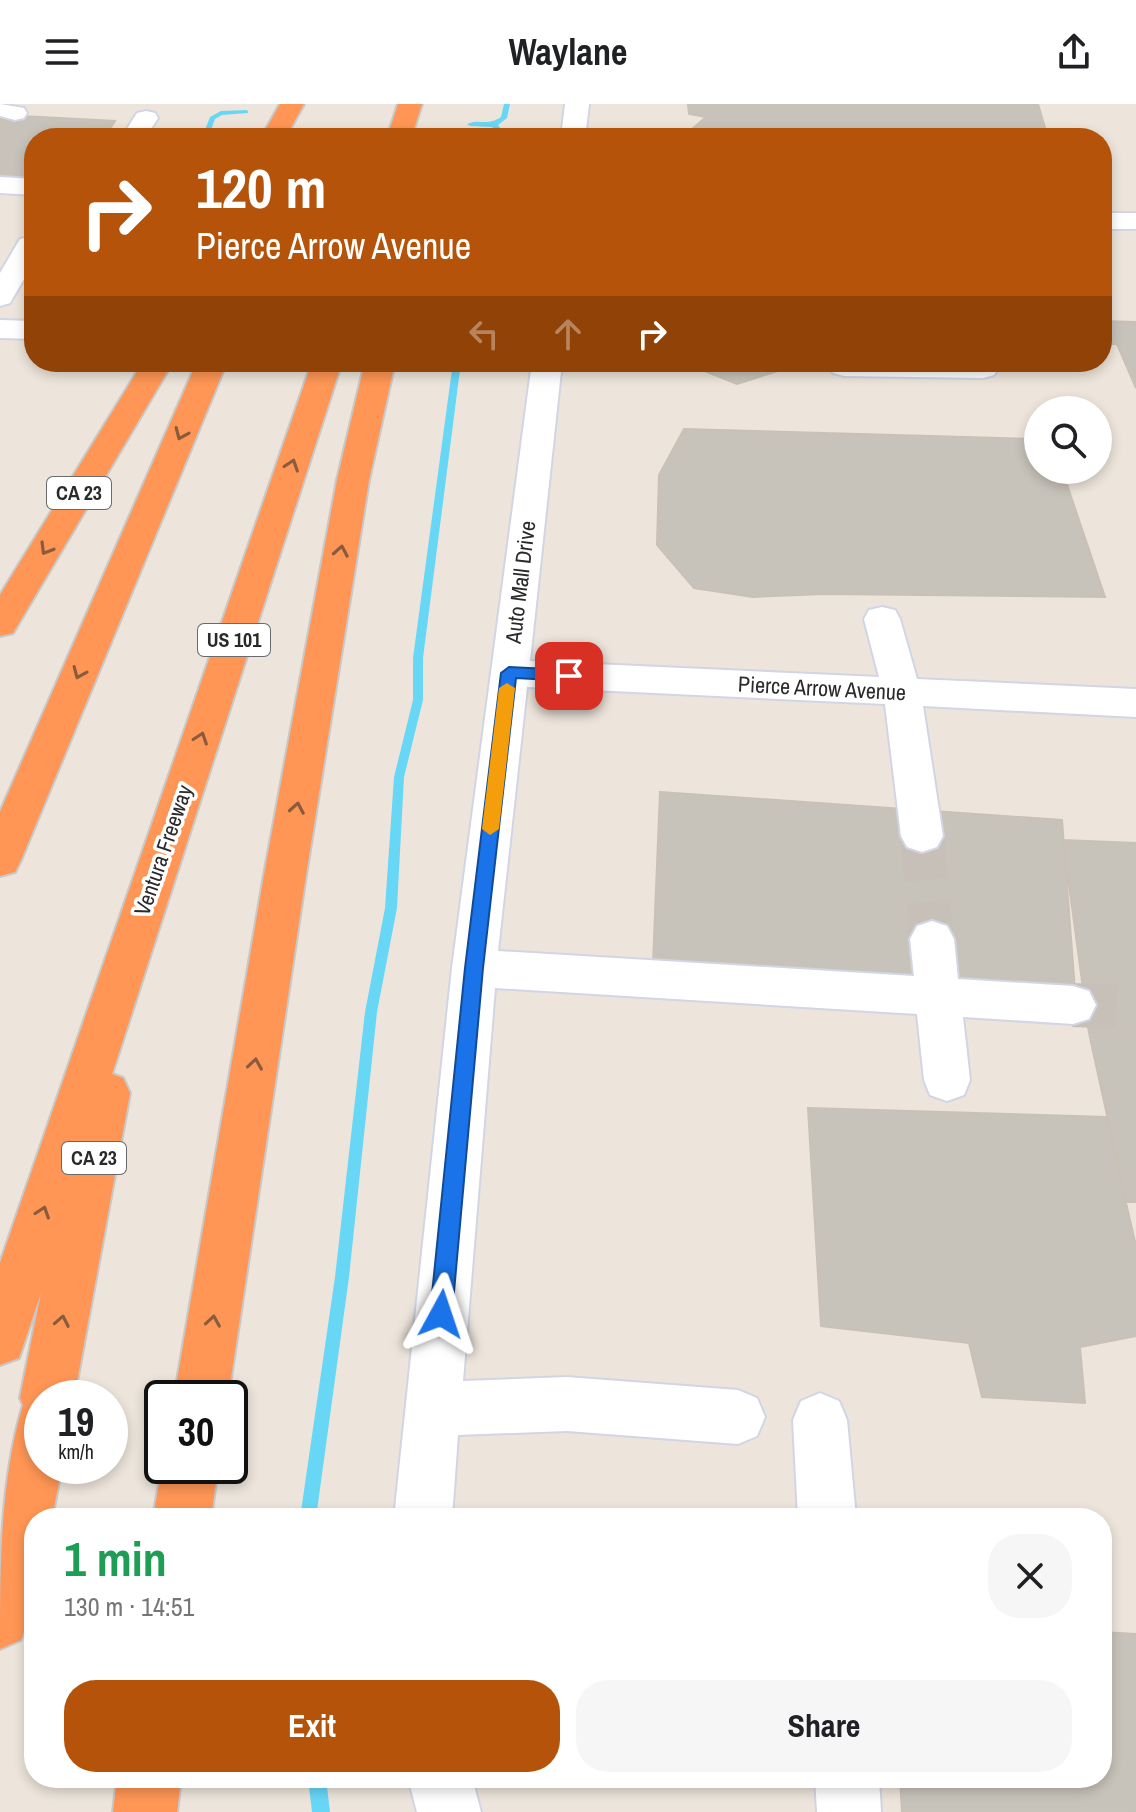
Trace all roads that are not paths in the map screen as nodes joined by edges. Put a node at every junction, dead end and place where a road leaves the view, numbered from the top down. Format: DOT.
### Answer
graph roads {
  1 [pos="292,104"];
  2 [pos="577,104"];
  3 [pos="279,128"];
  4 [pos="574,128"];
  5 [pos="0,185"];
  6 [pos="24,186"];
  7 [pos="1112,221"];
  8 [pos="1136,221"];
  9 [pos="0,243"];
  10 [pos="24,244"];
  11 [pos="24,258"];
  12 [pos="0,297"];
  13 [pos="0,329"];
  14 [pos="24,330"];
  15 [pos="152,372"];
  16 [pos="208,372"];
  17 [pos="324,372"];
  18 [pos="378,372"];
  19 [pos="546,372"];
  20 [pos="882,619"];
  21 [pos="0,624"];
  22 [pos="509,673"];
  23 [pos="902,692"];
  24 [pos="1136,703"];
  25 [pos="922,836"];
  26 [pos="0,860"];
  27 [pos="141,918"];
  28 [pos="932,939"];
  29 [pos="474,968"];
  30 [pos="938,997"];
  31 [pos="1073,1005"];
  32 [pos="947,1080"];
  33 [pos="0,1339"];
  34 [pos="51,1380"];
  35 [pos="204,1380"];
  36 [pos="432,1409"];
  37 [pos="738,1417"];
  38 [pos="820,1420"];
  39 [pos="30,1484"];
  40 [pos="187,1484"];
  41 [pos="25,1508"];
  42 [pos="184,1508"];
  43 [pos="424,1508"];
  44 [pos="826,1508"];
  45 [pos="24,1515"];
  46 [pos="0,1619"];
  47 [pos="148,1788"];
  48 [pos="443,1788"];
  49 [pos="848,1788"];
  50 [pos="145,1812"];
  51 [pos="449,1812"];
  52 [pos="849,1812"];
  1 -- 3 [label="highway"];
  2 -- 4 [label="street"];
  5 -- 6 [label="street"];
  7 -- 8 [label="street"];
  9 -- 10 [label="street"];
  11 -- 12 [label="street"];
  13 -- 14 [label="street"];
  15 -- 21 [label="highway, CA 23, one-way"];
  16 -- 26 [label="highway, one-way"];
  27 -- 17 [label="highway, Ventura Freeway / US 101, one-way"];
  35 -- 18 [label="highway, one-way"];
  19 -- 22 [label="street, Auto Mall Drive"];
  20 -- 23 [label="street"];
  22 -- 23 [label="street, Pierce Arrow Avenue"];
  22 -- 29 [label="street, Auto Mall Drive"];
  23 -- 24 [label="street, Pierce Arrow Avenue"];
  23 -- 25 [label="street"];
  33 -- 27 [label="highway, Ventura Freeway / US 101, one-way"];
  34 -- 27 [label="highway, CA 23, one-way"];
  28 -- 30 [label="street"];
  29 -- 30 [label="street"];
  29 -- 36 [label="street, Auto Mall Drive"];
  30 -- 31 [label="street"];
  30 -- 32 [label="street"];
  36 -- 37 [label="street"];
  36 -- 43 [label="street, Auto Mall Drive"];
  38 -- 44 [label="street"];
  39 -- 41 [label="highway"];
  40 -- 42 [label="highway"];
  45 -- 46 [label="highway"];
  47 -- 50 [label="highway"];
  48 -- 51 [label="street"];
  49 -- 52 [label="street"];
}
